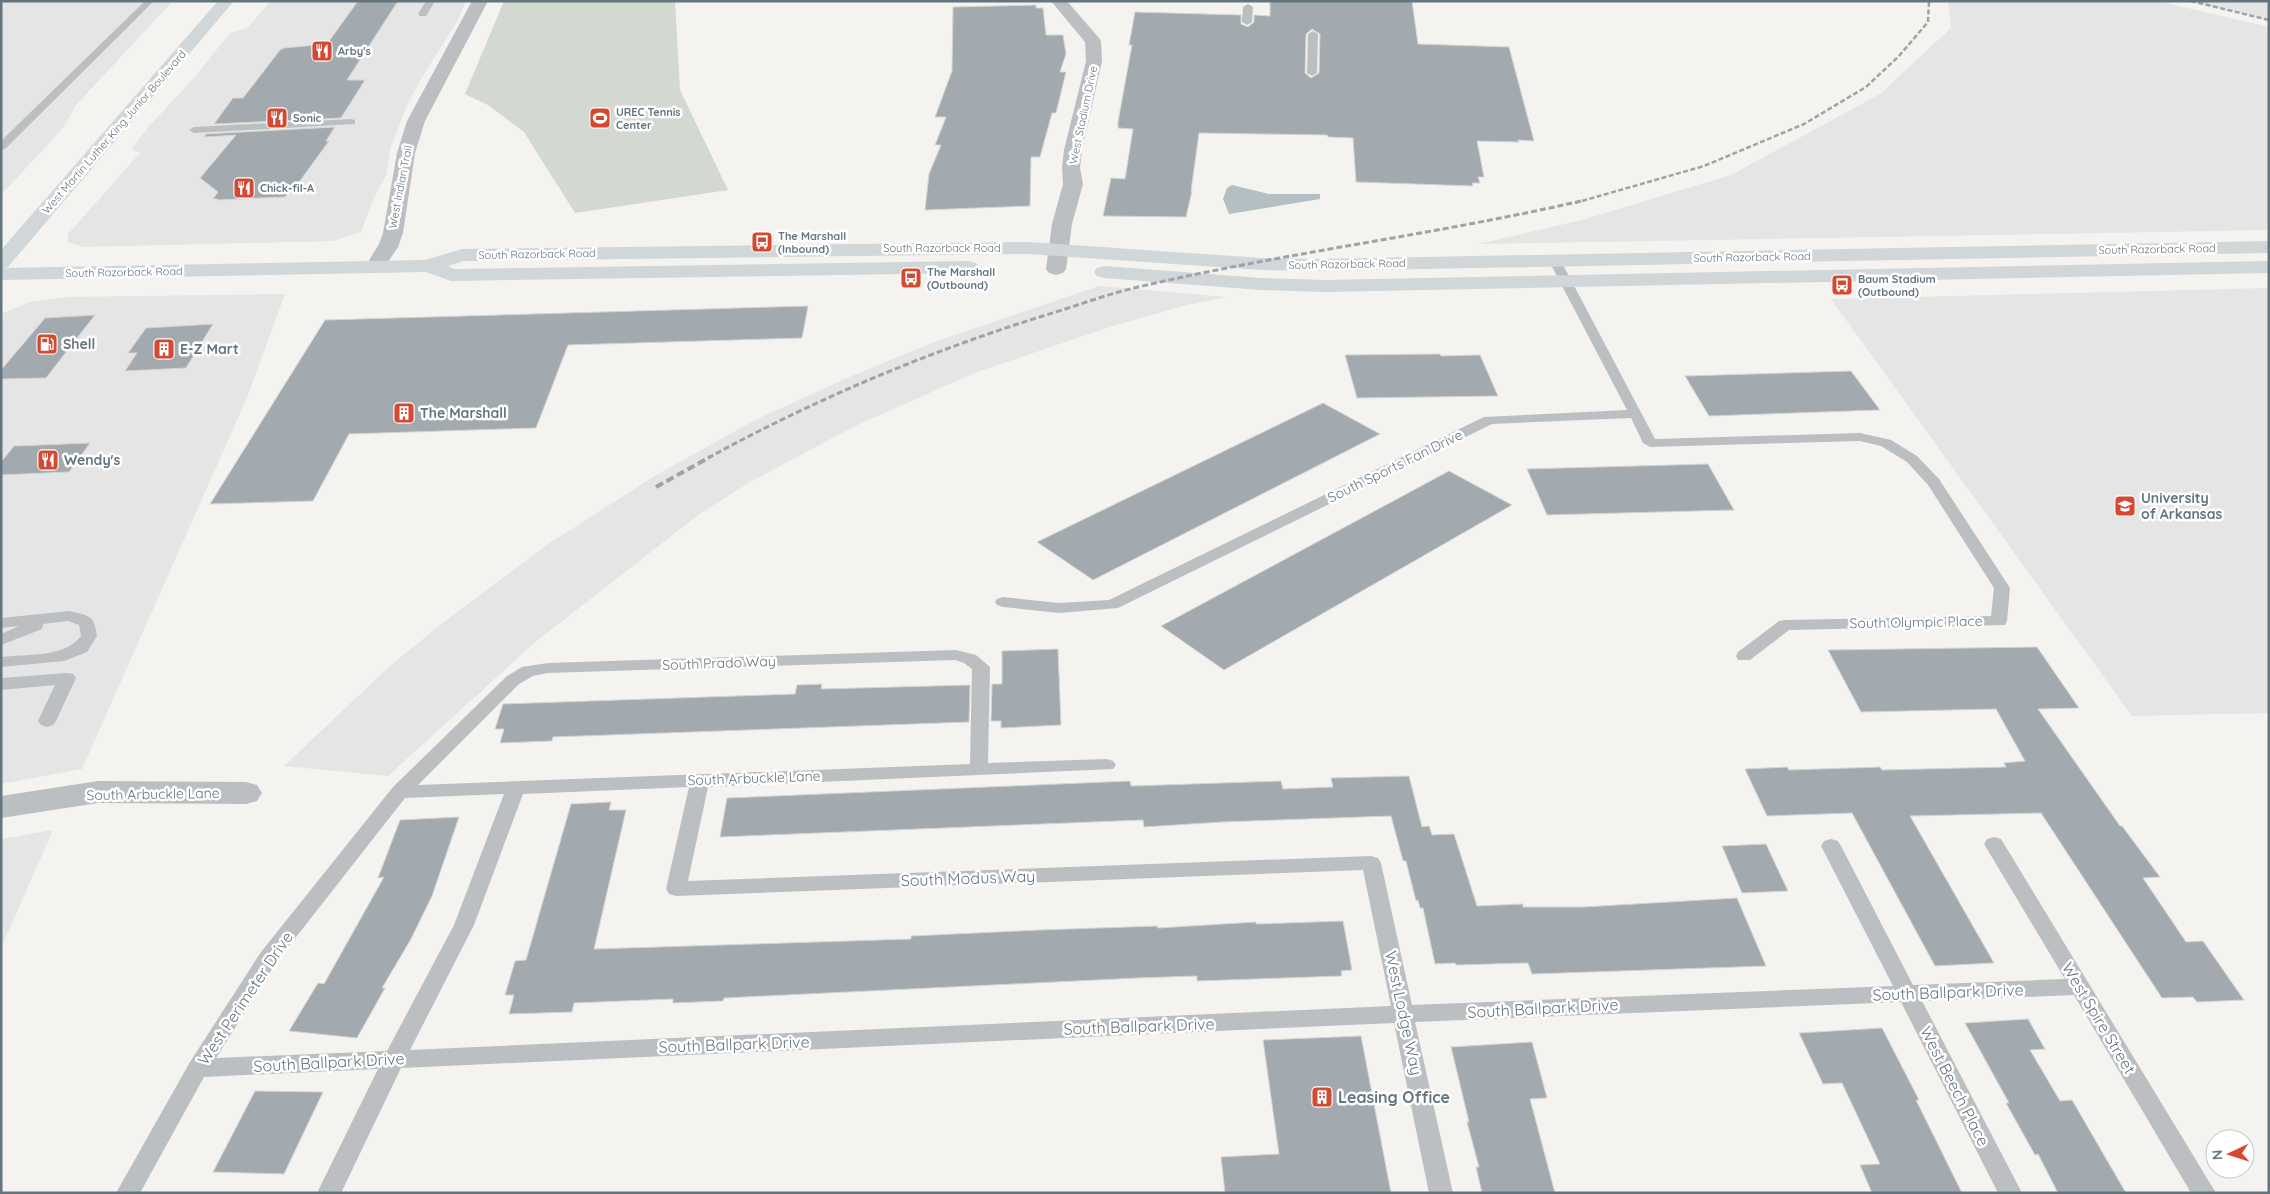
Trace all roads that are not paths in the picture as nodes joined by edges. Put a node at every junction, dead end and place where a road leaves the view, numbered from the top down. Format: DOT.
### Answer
graph roads {
  1 [pos="150,1"];
  2 [pos="226,1"];
  3 [pos="431,1"];
  4 [pos="480,1"];
  5 [pos="1059,1"];
  6 [pos="1248,7"];
  7 [pos="423,14"];
  8 [pos="1247,22"];
  9 [pos="1313,34"];
  10 [pos="1312,73"];
  11 [pos="351,122"];
  12 [pos="194,130"];
  13 [pos="1,147"];
  14 [pos="2269,247"];
  15 [pos="1057,259"];
  16 [pos="1556,261"];
  17 [pos="1,263"];
  18 [pos="375,267"];
  19 [pos="2269,267"];
  20 [pos="1,274"];
  21 [pos="1566,282"];
  22 [pos="1636,414"];
  23 [pos="1003,602"];
  24 [pos="50,619"];
  25 [pos="1,623"];
  26 [pos="1,640"];
  27 [pos="1744,656"];
  28 [pos="1,662"];
  29 [pos="1,684"];
  30 [pos="46,721"];
  31 [pos="1107,764"];
  32 [pos="979,770"];
  33 [pos="700,780"];
  34 [pos="516,787"];
  35 [pos="400,792"];
  36 [pos="246,793"];
  37 [pos="1,807"];
  38 [pos="1994,844"];
  39 [pos="1831,846"];
  40 [pos="1371,863"];
  41 [pos="2080,987"];
  42 [pos="1908,994"];
  43 [pos="1404,1014"];
  44 [pos="394,1059"];
  45 [pos="198,1068"];
  46 [pos="128,1193"];
  47 [pos="329,1193"];
  48 [pos="1442,1193"];
  49 [pos="2010,1193"];
  50 [pos="2204,1193"];
  1 -- 13 [label="lane"];
  2 -- 17 [label="main road, West Martin Luther King Junior Boulevard"];
  3 -- 7 [label="lane"];
  4 -- 18 [label="street, West Indian Trail"];
  5 -- 15 [label="street, West Stadium Drive"];
  6 -- 8 [label="lane"];
  9 -- 10 [label="lane"];
  11 -- 12 [label="lane"];
  14 -- 16 [label="main road, South Razorback Road"];
  15 -- 16 [label="main road, South Razorback Road"];
  15 -- 18 [label="main road, South Razorback Road"];
  15 -- 21 [label="main road, South Razorback Road"];
  16 -- 21 [label="lane"];
  18 -- 20 [label="main road, South Razorback Road"];
  19 -- 21 [label="main road, South Razorback Road"];
  21 -- 22 [label="lane"];
  22 -- 23 [label="lane, South Sports Fan Drive"];
  22 -- 27 [label="lane, South Olympic Place"];
  24 -- 25 [label="lane"];
  24 -- 26 [label="lane"];
  24 -- 28 [label="lane"];
  29 -- 30 [label="lane"];
  31 -- 32 [label="lane, South Arbuckle Lane"];
  32 -- 33 [label="lane, South Arbuckle Lane"];
  32 -- 35 [label="lane, South Prado Way"];
  33 -- 34 [label="lane, South Arbuckle Lane"];
  33 -- 40 [label="lane, South Modus Way"];
  34 -- 35 [label="lane, South Arbuckle Lane"];
  34 -- 44 [label="lane"];
  35 -- 45 [label="lane, West Perimeter Drive"];
  36 -- 37 [label="street, South Arbuckle Lane"];
  38 -- 41 [label="lane, West Spire Street"];
  39 -- 42 [label="lane, West Beech Place"];
  40 -- 43 [label="lane, West Lodge Way"];
  41 -- 42 [label="lane, South Ballpark Drive"];
  41 -- 50 [label="lane, West Spire Street"];
  42 -- 43 [label="lane, South Ballpark Drive"];
  42 -- 49 [label="lane, West Beech Place"];
  43 -- 44 [label="lane, South Ballpark Drive"];
  43 -- 48 [label="lane, West Lodge Way"];
  44 -- 45 [label="lane, South Ballpark Drive"];
  44 -- 47 [label="lane"];
  45 -- 46 [label="lane, West Perimeter Drive"];
}
